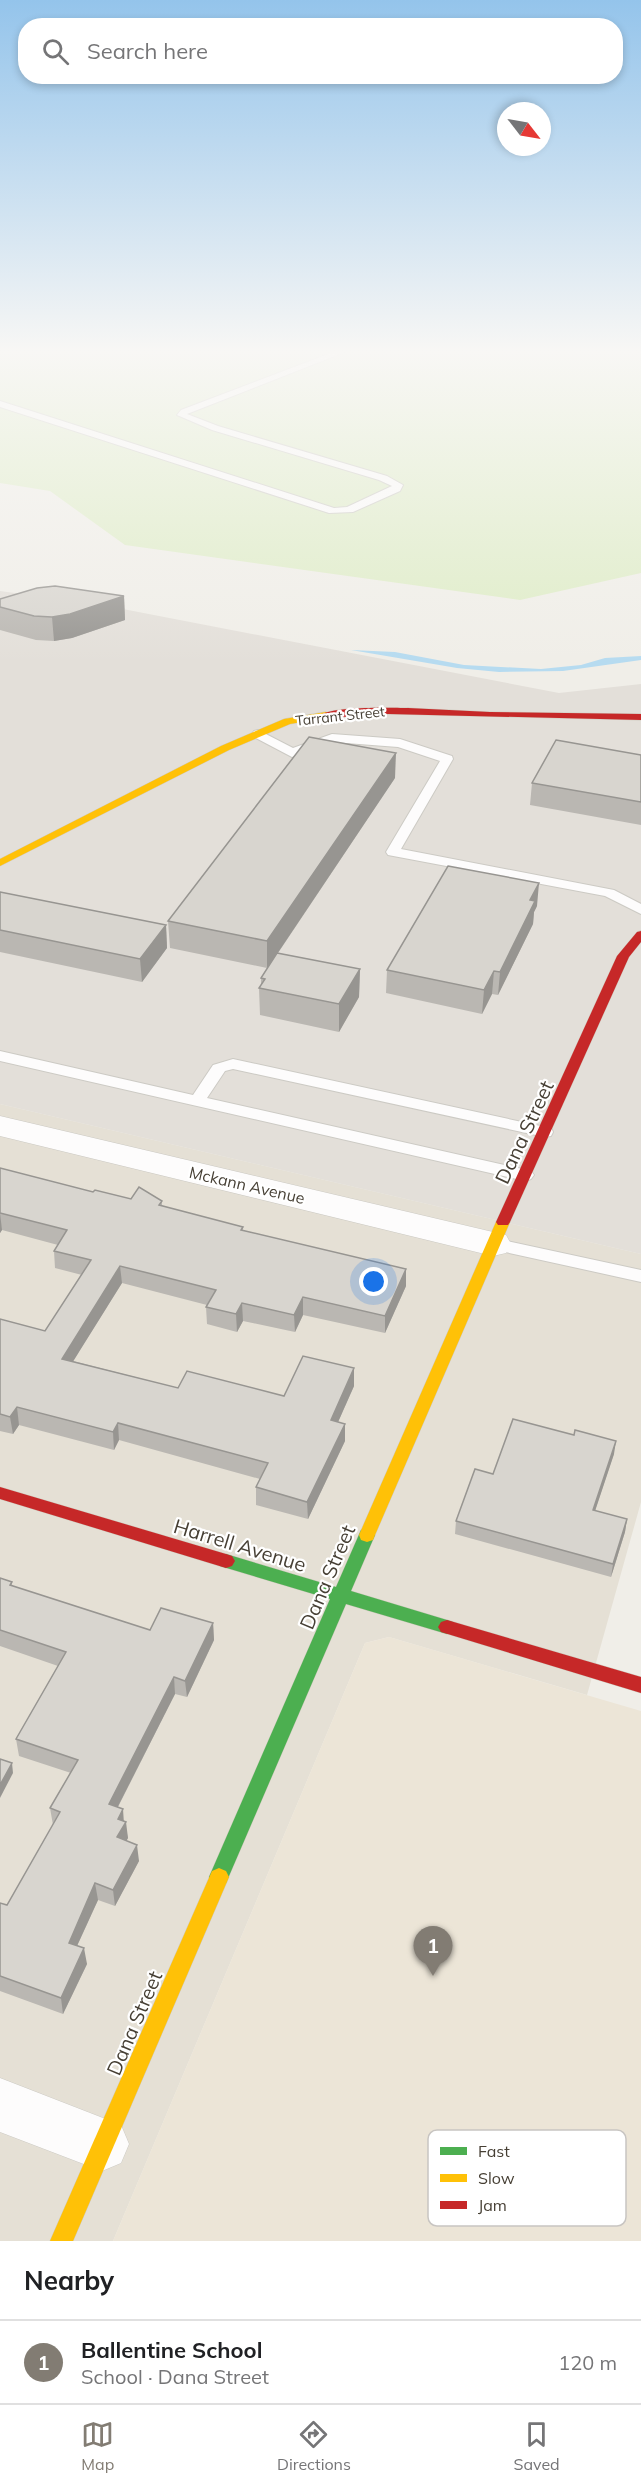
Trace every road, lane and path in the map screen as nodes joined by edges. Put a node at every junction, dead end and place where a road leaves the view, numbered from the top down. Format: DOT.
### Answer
graph roads {
  1 [pos="156,455"];
  2 [pos="304,455"];
  3 [pos="641,717"];
  4 [pos="258,734"];
  5 [pos="0,863"];
  6 [pos="641,910"];
  7 [pos="641,935"];
  8 [pos="0,1056"];
  9 [pos="197,1101"];
  10 [pos="0,1126"];
  11 [pos="545,1132"];
  12 [pos="525,1175"];
  13 [pos="493,1244"];
  14 [pos="641,1276"];
  15 [pos="0,1493"];
  16 [pos="341,1596"];
  17 [pos="641,1685"];
  18 [pos="0,2105"];
  19 [pos="102,2144"];
  20 [pos="61,2241"];
  1 -- 2 [label="lane"];
  3 -- 4 [label="street, Tarrant Street"];
  4 -- 5 [label="street, Tarrant Street"];
  4 -- 6 [label="lane"];
  7 -- 11 [label="street, Dana Street"];
  8 -- 9 [label="lane"];
  9 -- 11 [label="lane"];
  9 -- 12 [label="lane"];
  10 -- 13 [label="street, Mckann Avenue"];
  11 -- 12 [label="street, Dana Street"];
  12 -- 13 [label="street, Dana Street"];
  13 -- 14 [label="lane"];
  13 -- 16 [label="street, Dana Street"];
  15 -- 16 [label="street, Harrell Avenue"];
  16 -- 17 [label="street, Harrell Avenue"];
  16 -- 19 [label="street, Dana Street"];
  18 -- 19 [label="street"];
  19 -- 20 [label="street, Dana Street"];
}
